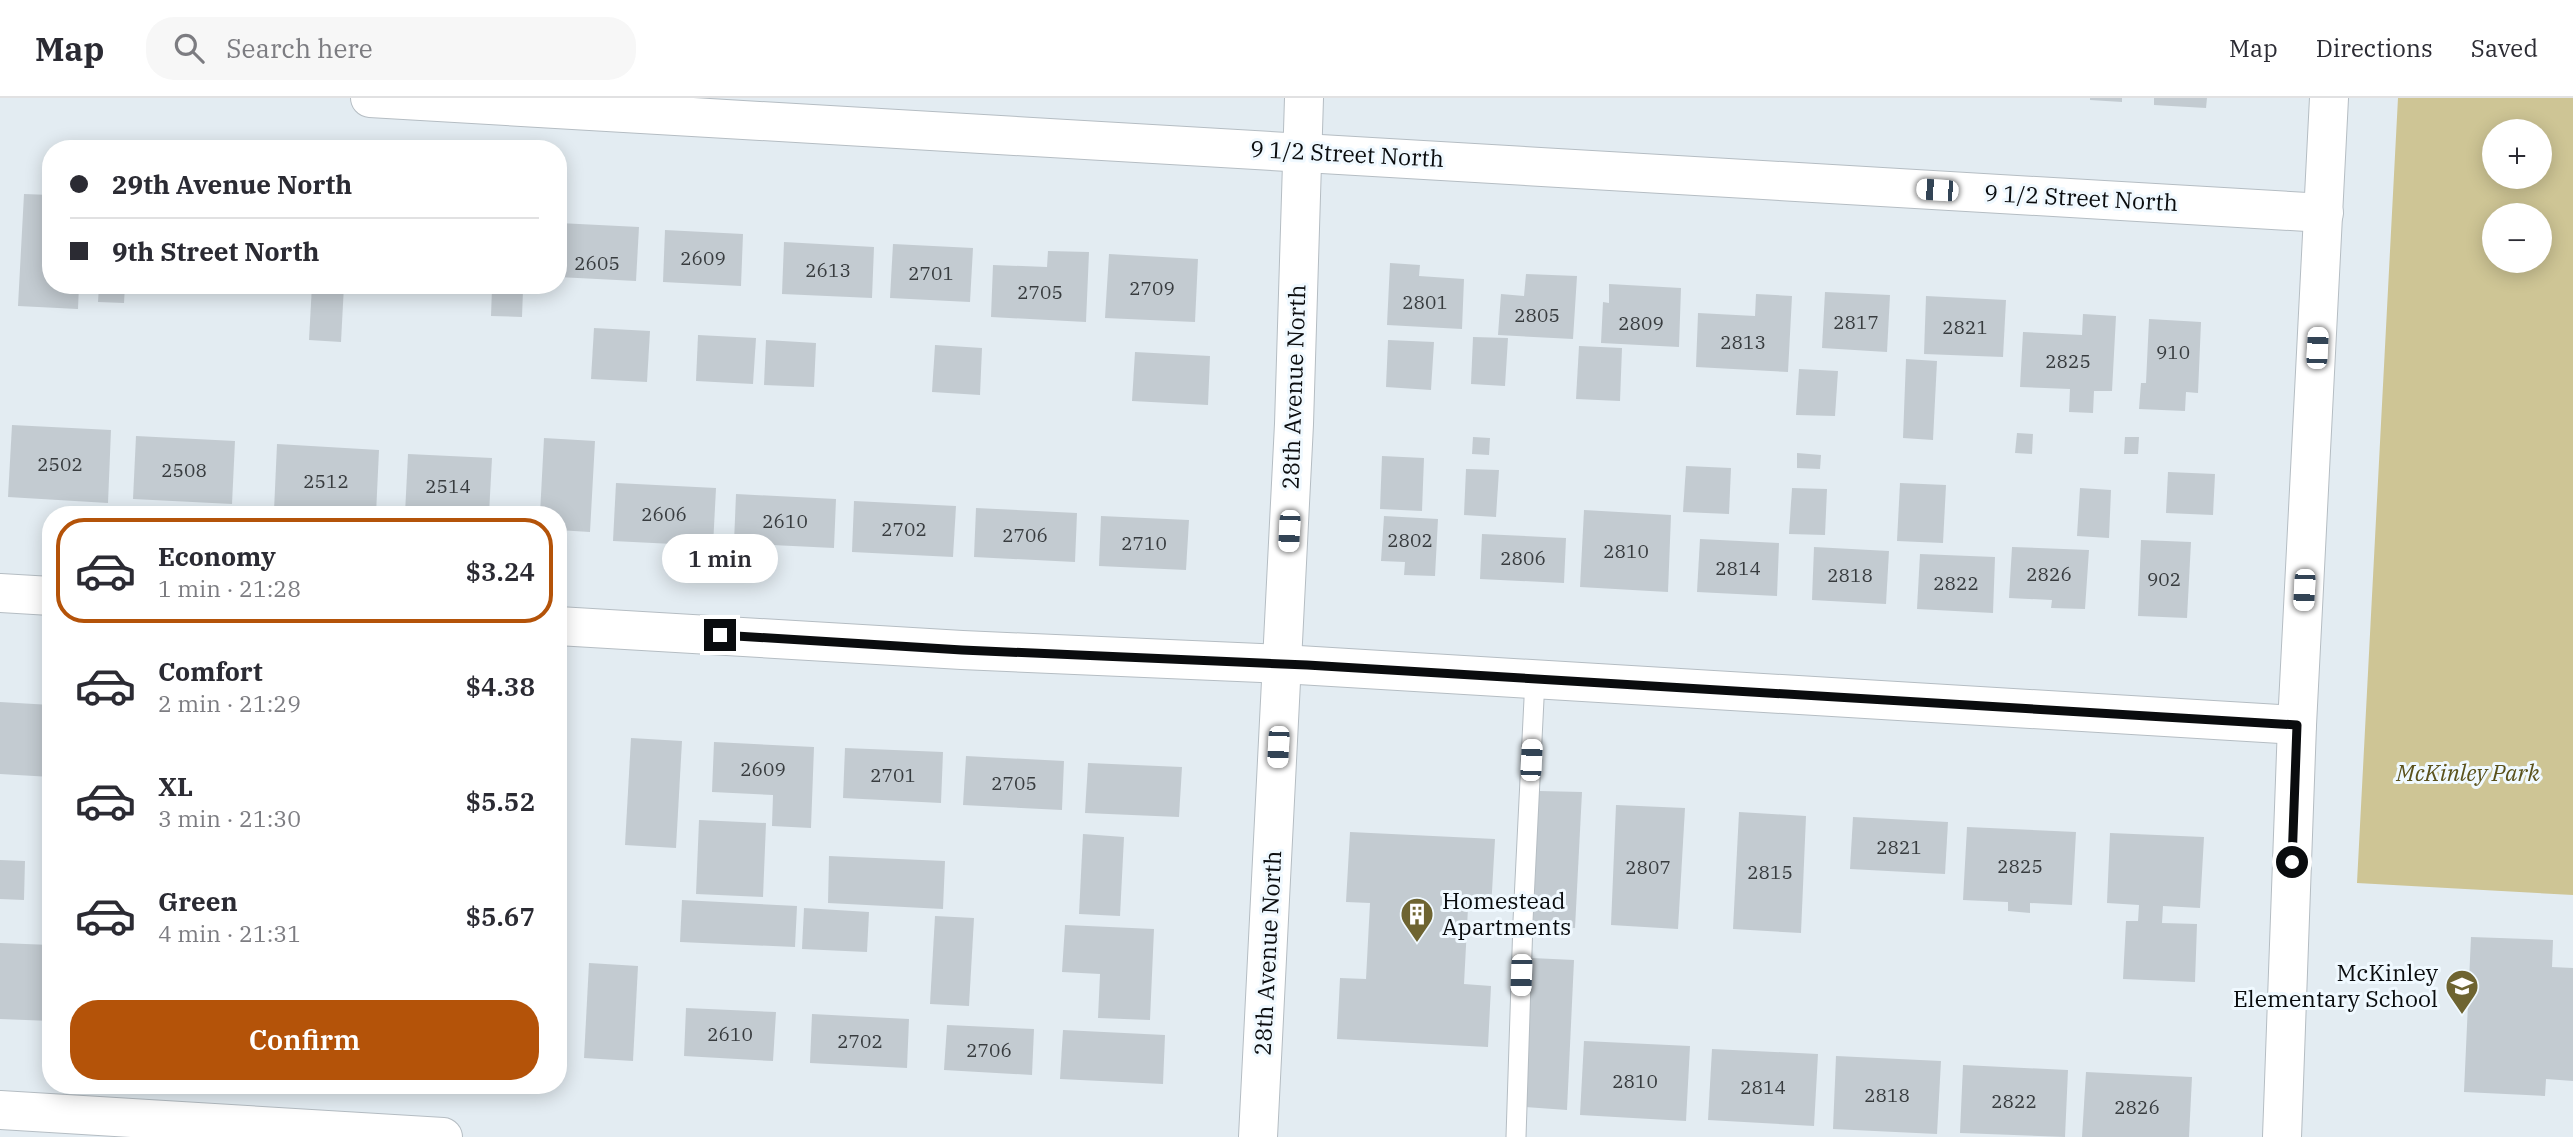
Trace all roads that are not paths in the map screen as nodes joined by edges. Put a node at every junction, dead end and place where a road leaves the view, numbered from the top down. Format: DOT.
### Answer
graph roads {
  1 [pos="370,98"];
  2 [pos="1304,98"];
  3 [pos="2329,98"];
  4 [pos="1301,151"];
  5 [pos="2324,213"];
  6 [pos="0,593"];
  7 [pos="42,595"];
  8 [pos="567,627"];
  9 [pos="1282,664"];
  10 [pos="1535,679"];
  11 [pos="2297,725"];
  12 [pos="0,1110"];
  13 [pos="443,1137"];
  14 [pos="1258,1137"];
  15 [pos="1516,1137"];
  16 [pos="2282,1137"];
  1 -- 4 [label="street, 9 1/2 Street North"];
  2 -- 4 [label="street, 28th Avenue North"];
  3 -- 5 [label="street"];
  4 -- 5 [label="street, 9 1/2 Street North"];
  4 -- 9 [label="street, 28th Avenue North"];
  5 -- 11 [label="street"];
  6 -- 7 [label="street"];
  8 -- 9 [label="street"];
  9 -- 10 [label="street"];
  9 -- 14 [label="street, 28th Avenue North"];
  10 -- 11 [label="street"];
  10 -- 15 [label="lane"];
  11 -- 16 [label="street"];
  12 -- 13 [label="street"];
}
